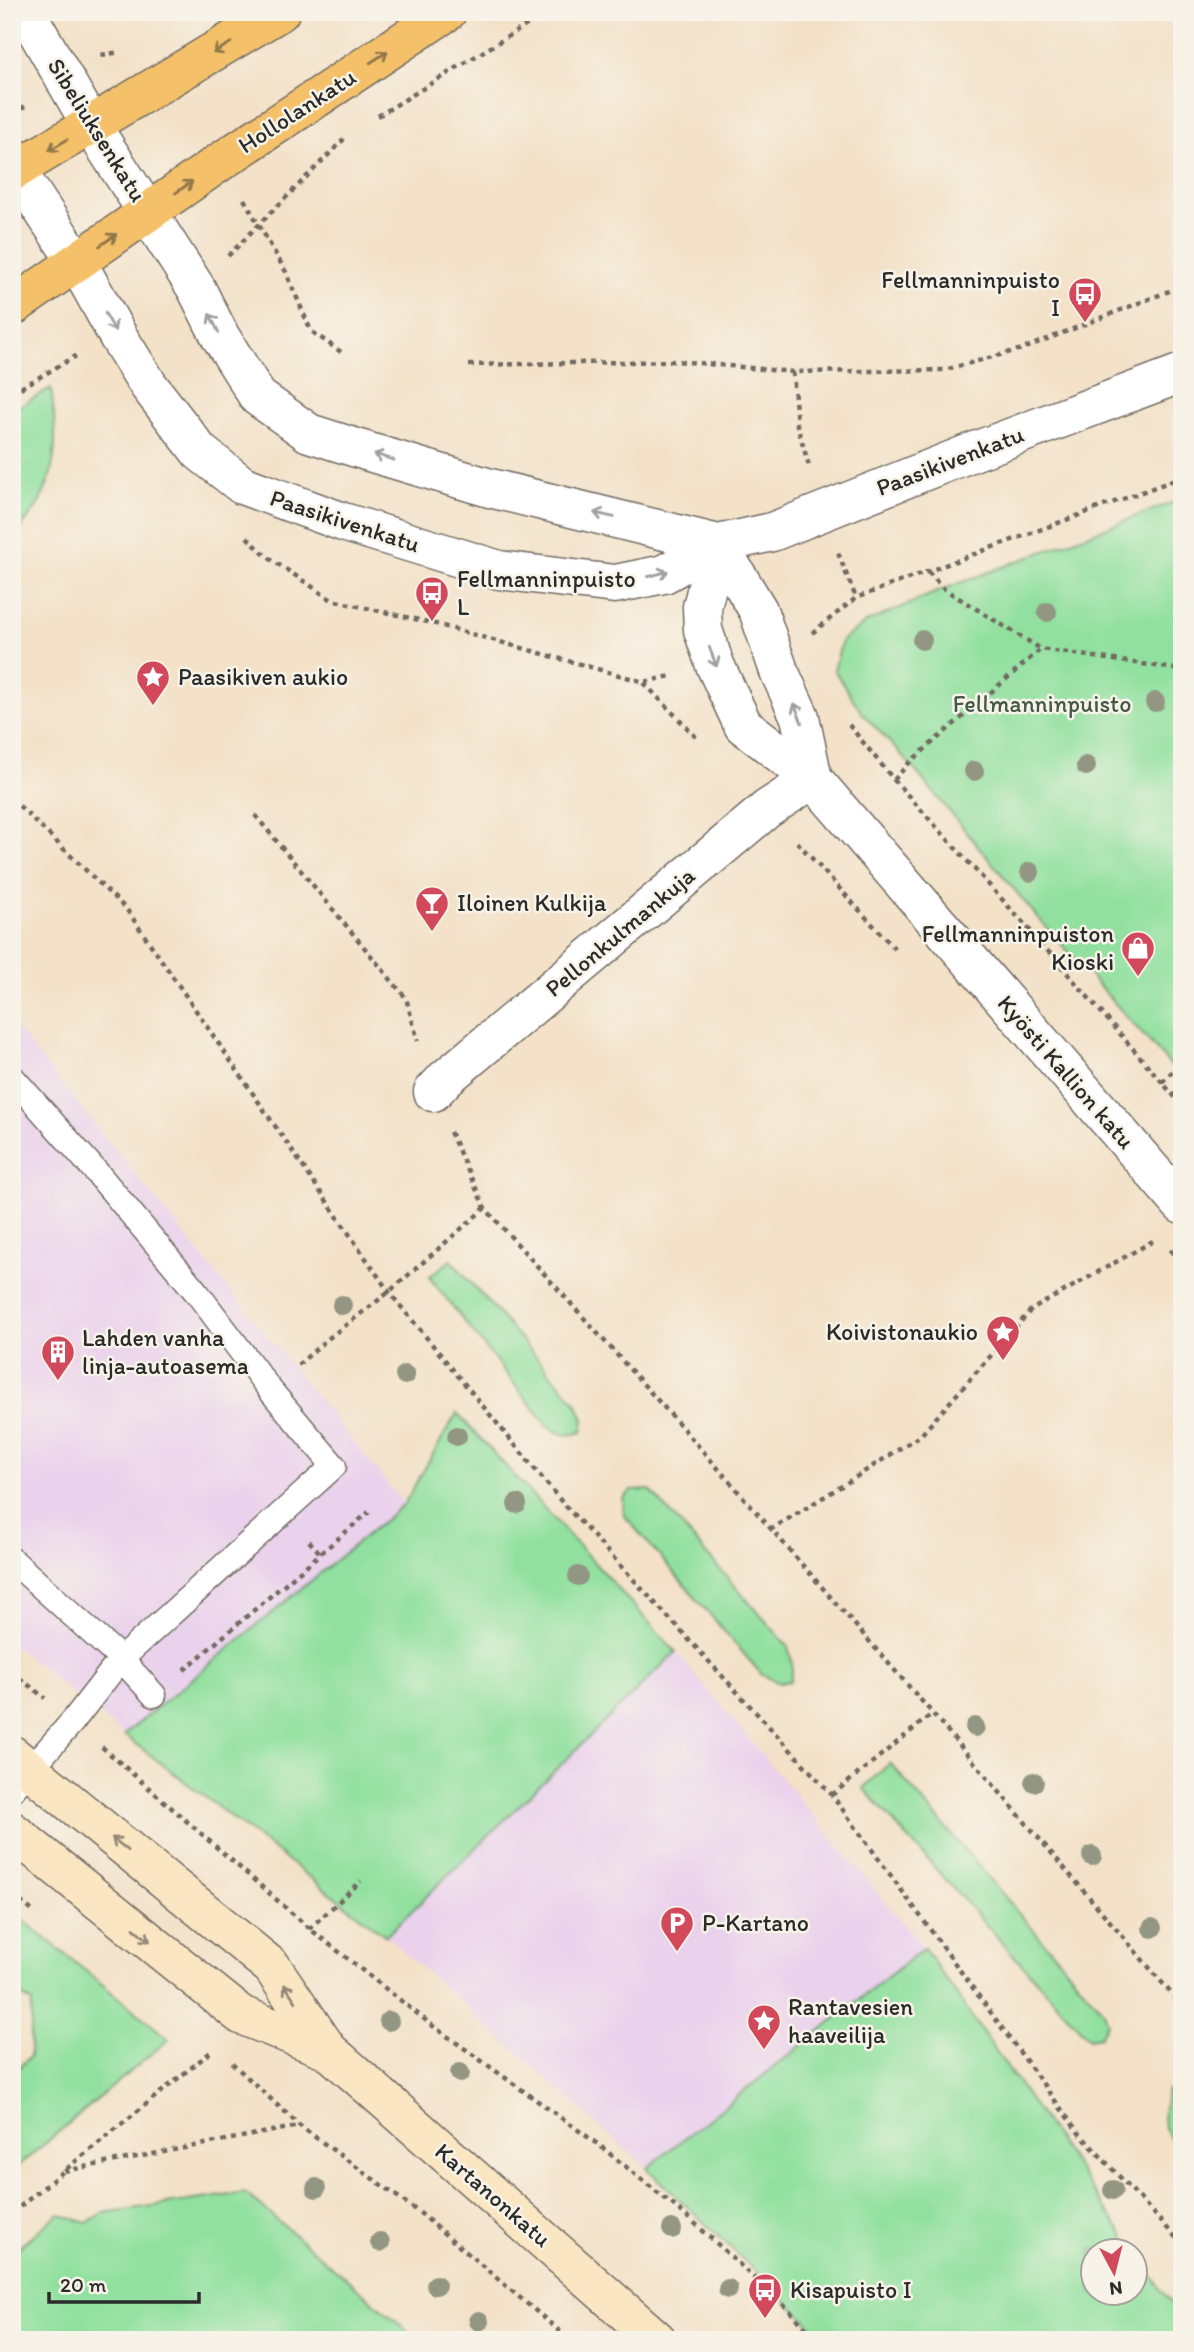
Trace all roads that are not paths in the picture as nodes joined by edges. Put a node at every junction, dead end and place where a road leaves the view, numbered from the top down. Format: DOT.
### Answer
graph roads {
  1 [pos="26,12"];
  2 [pos="280,12"];
  3 [pos="447,12"];
  4 [pos="91,125"];
  5 [pos="13,169"];
  6 [pos="148,212"];
  7 [pos="77,262"];
  8 [pos="12,307"];
  9 [pos="1182,373"];
  10 [pos="718,544"];
  11 [pos="813,779"];
  12 [pos="12,1077"];
  13 [pos="433,1092"];
  14 [pos="1182,1205"];
  15 [pos="12,1560"];
  16 [pos="121,1659"];
  17 [pos="153,1695"];
  18 [pos="18,1772"];
  19 [pos="12,1831"];
  20 [pos="328,2050"];
  21 [pos="657,2340"];
  1 -- 4 [label="street, Sibeliuksenkatu"];
  2 -- 4 [label="main road, one-way"];
  6 -- 3 [label="main road, Hollolankatu, one-way"];
  4 -- 5 [label="main road, one-way"];
  4 -- 6 [label="street, Sibeliuksenkatu"];
  5 -- 7 [label="street"];
  7 -- 6 [label="main road, Hollolankatu, one-way"];
  10 -- 6 [label="street, Paasikivenkatu, one-way"];
  7 -- 8 [label="main road, Hollolankatu"];
  7 -- 10 [label="street, Paasikivenkatu, one-way"];
  9 -- 10 [label="street, Paasikivenkatu"];
  11 -- 10 [label="street, Kyösti Kallion katu, one-way"];
  10 -- 11 [label="street, Kyösti Kallion katu, one-way"];
  11 -- 13 [label="street, Pellonkulmankuja"];
  11 -- 14 [label="street, Kyösti Kallion katu"];
  12 -- 16 [label="lane"];
  15 -- 16 [label="lane"];
  16 -- 17 [label="lane"];
  16 -- 18 [label="lane"];
  20 -- 18 [label="main road, Kartanonkatu, one-way"];
  19 -- 20 [label="main road, Kartanonkatu, one-way"];
  20 -- 21 [label="main road, Kartanonkatu"];
}
